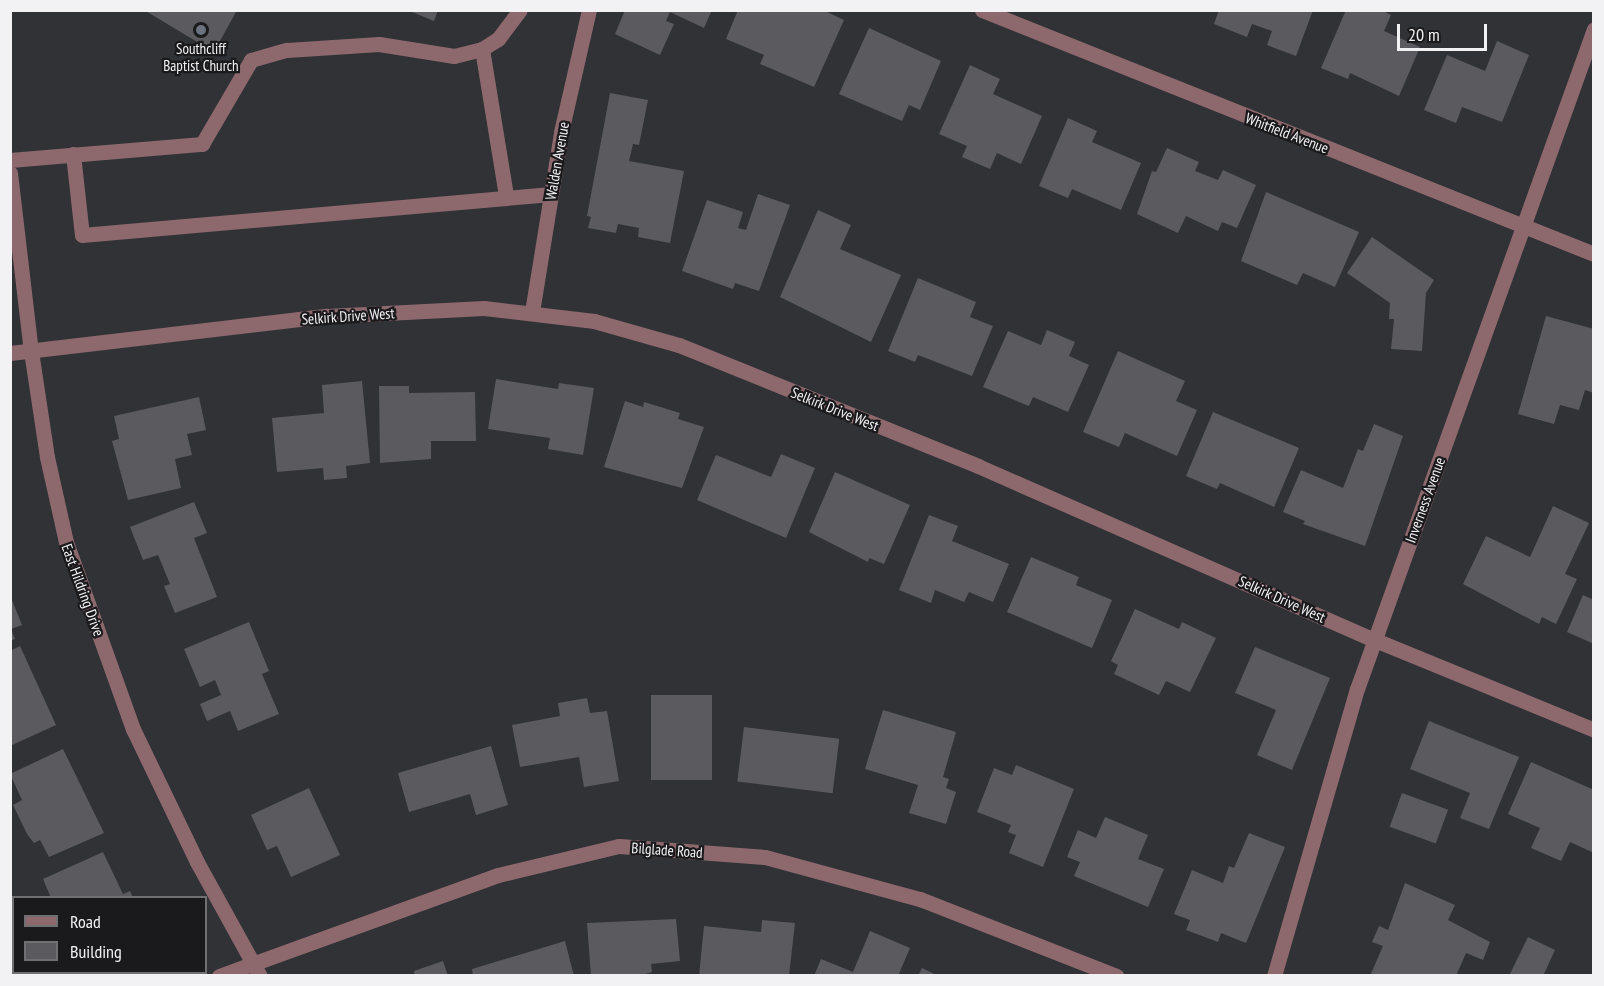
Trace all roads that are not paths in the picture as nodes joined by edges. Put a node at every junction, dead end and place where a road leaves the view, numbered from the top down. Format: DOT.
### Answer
graph roads {
  1 [pos="520,10"];
  2 [pos="589,10"];
  3 [pos="982,10"];
  4 [pos="1593,29"];
  5 [pos="482,49"];
  6 [pos="73,154"];
  7 [pos="10,160"];
  8 [pos="10,173"];
  9 [pos="551,194"];
  10 [pos="506,195"];
  11 [pos="1523,225"];
  12 [pos="1593,254"];
  13 [pos="532,312"];
  14 [pos="31,351"];
  15 [pos="10,353"];
  16 [pos="1375,640"];
  17 [pos="1593,730"];
  18 [pos="258,970"];
  19 [pos="219,975"];
  20 [pos="1116,975"];
  21 [pos="1274,975"];
  1 -- 5 [label="street"];
  2 -- 9 [label="street, Walden Avenue"];
  3 -- 11 [label="street, Whitfield Avenue"];
  4 -- 11 [label="street, Inverness Avenue"];
  5 -- 6 [label="street"];
  5 -- 10 [label="street"];
  6 -- 7 [label="street"];
  6 -- 10 [label="street"];
  8 -- 14 [label="street, East Hildring Drive"];
  9 -- 10 [label="street"];
  9 -- 13 [label="street, Walden Avenue"];
  11 -- 12 [label="street, Whitfield Avenue"];
  11 -- 16 [label="street, Inverness Avenue"];
  13 -- 14 [label="street, Selkirk Drive West"];
  13 -- 16 [label="street, Selkirk Drive West"];
  14 -- 15 [label="street, Selkirk Drive West"];
  14 -- 18 [label="street, East Hildring Drive"];
  16 -- 17 [label="street, Selkirk Drive West"];
  16 -- 21 [label="street, Inverness Avenue"];
  18 -- 19 [label="street, Bilglade Road"];
  18 -- 20 [label="street, Bilglade Road"];
}
